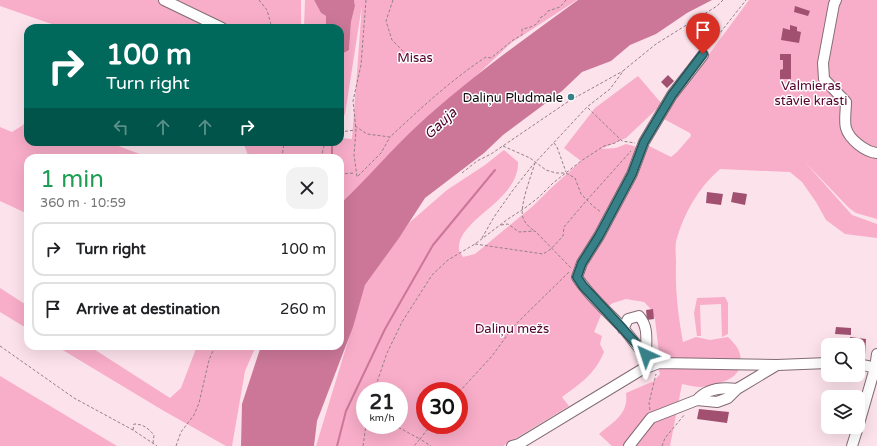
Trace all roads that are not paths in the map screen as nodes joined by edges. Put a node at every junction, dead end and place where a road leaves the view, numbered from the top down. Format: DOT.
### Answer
graph roads {
  1 [pos="164,0"];
  2 [pos="836,0"];
  3 [pos="214,24"];
  4 [pos="703,54"];
  5 [pos="877,153"];
  6 [pos="623,329"];
  7 [pos="877,354"];
  8 [pos="646,355"];
  9 [pos="659,363"];
  10 [pos="821,363"];
  11 [pos="777,366"];
  12 [pos="865,366"];
  13 [pos="876,368"];
  14 [pos="865,404"];
  15 [pos="856,434"];
  16 [pos="512,446"];
  17 [pos="629,446"];
  18 [pos="852,446"];
  1 -- 3 [label="street"];
  2 -- 5 [label="street"];
  4 -- 6 [label="street"];
  6 -- 8 [label="street"];
  6 -- 8 [label="street"];
  7 -- 13 [label="street"];
  8 -- 9 [label="street"];
  9 -- 11 [label="street"];
  9 -- 16 [label="street"];
  10 -- 11 [label="street"];
  11 -- 17 [label="street"];
  12 -- 13 [label="street"];
  13 -- 14 [label="street"];
  15 -- 18 [label="street"];
}
